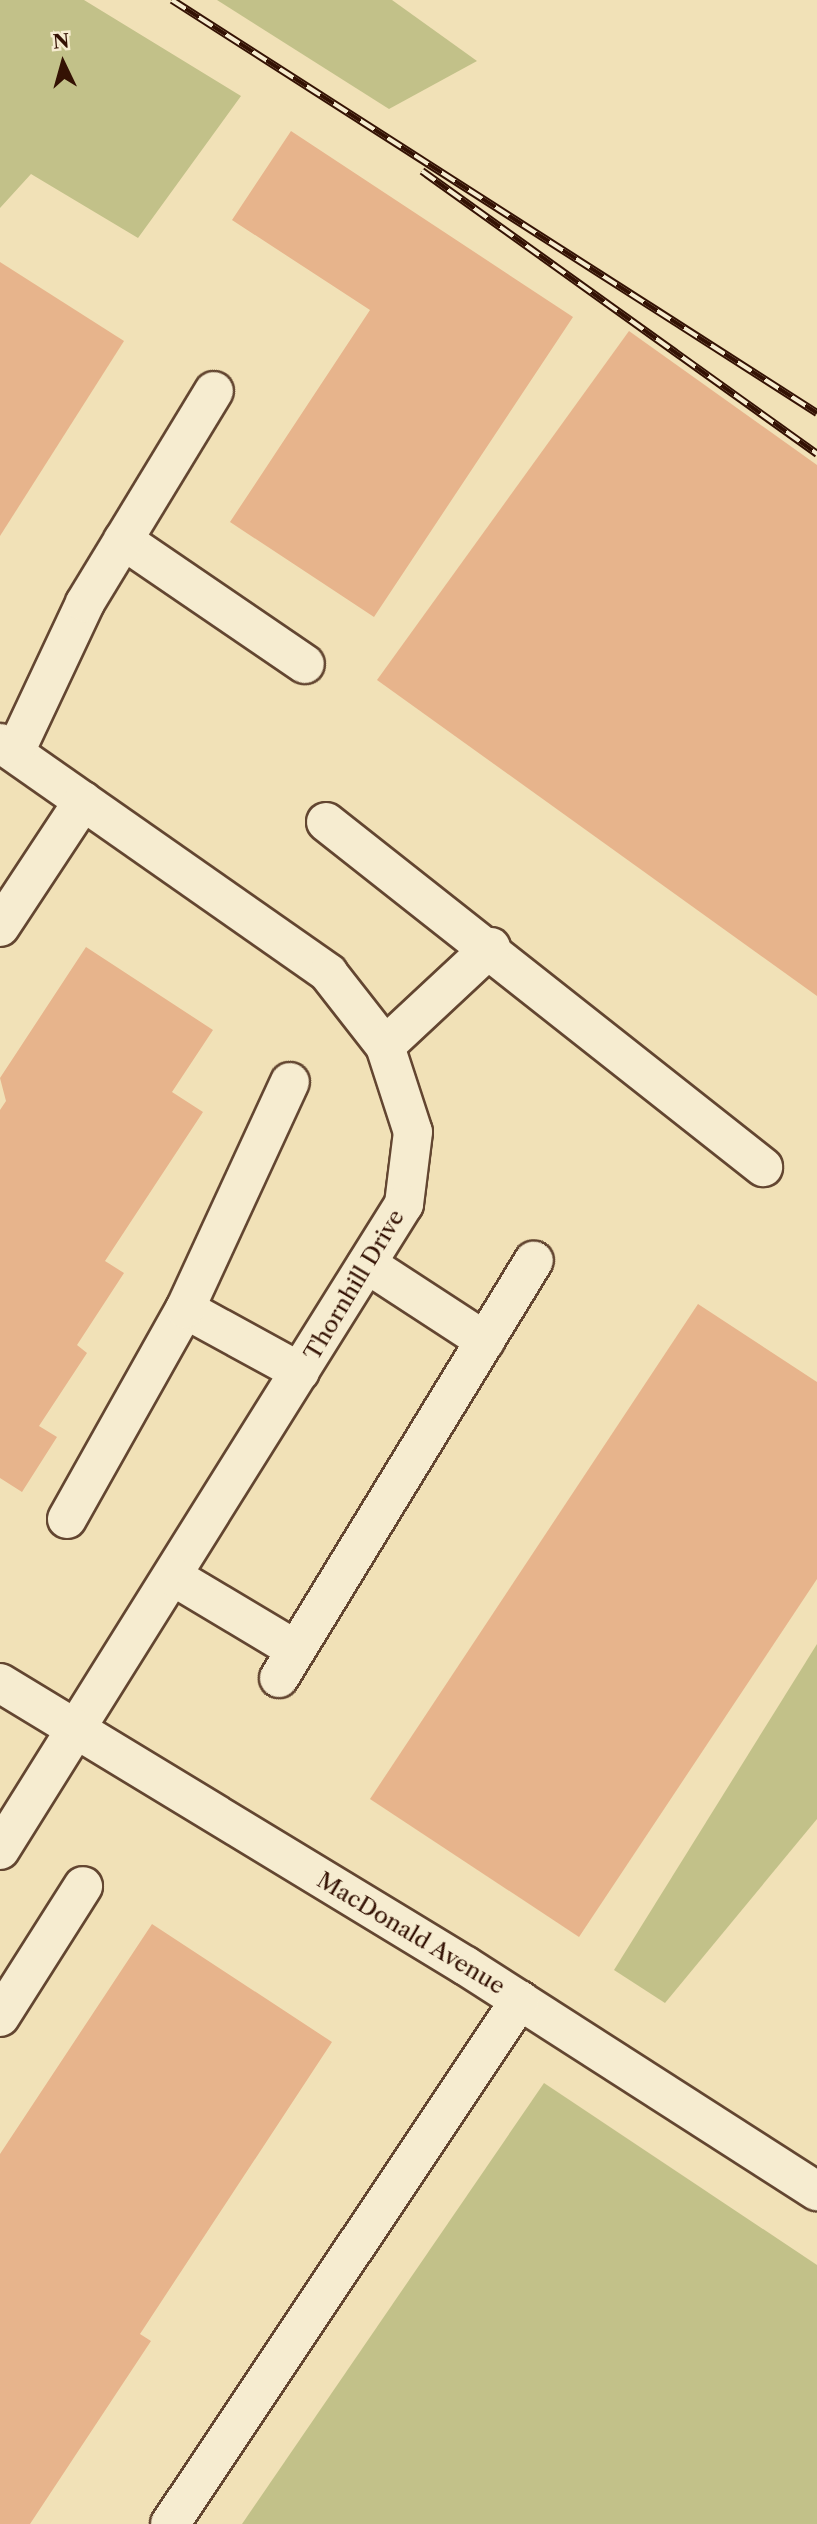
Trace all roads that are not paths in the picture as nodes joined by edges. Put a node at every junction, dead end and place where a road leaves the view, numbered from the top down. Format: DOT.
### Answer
graph roads {
  1 [pos="214,391"];
  2 [pos="123,540"];
  3 [pos="305,664"];
  4 [pos="7,747"];
  5 [pos="83,801"];
  6 [pos="326,822"];
  7 [pos="0,927"];
  8 [pos="491,947"];
  9 [pos="385,1046"];
  10 [pos="290,1082"];
  11 [pos="763,1167"];
  12 [pos="534,1261"];
  13 [pos="367,1264"];
  14 [pos="185,1309"];
  15 [pos="485,1340"];
  16 [pos="300,1373"];
  17 [pos="67,1519"];
  18 [pos="174,1577"];
  19 [pos="0,1683"];
  20 [pos="78,1732"];
  21 [pos="0,1850"];
  22 [pos="83,1886"];
  23 [pos="520,2000"];
  24 [pos="0,2017"];
  25 [pos="817,2191"];
  26 [pos="170,2524"];
  1 -- 2 [label="street"];
  2 -- 3 [label="street"];
  2 -- 4 [label="street"];
  4 -- 5 [label="street, Thornhill Drive"];
  5 -- 7 [label="street"];
  5 -- 9 [label="street, Thornhill Drive"];
  6 -- 8 [label="street"];
  8 -- 9 [label="street"];
  8 -- 11 [label="street"];
  9 -- 13 [label="street, Thornhill Drive"];
  10 -- 14 [label="street"];
  12 -- 15 [label="street"];
  13 -- 15 [label="street"];
  13 -- 16 [label="street, Thornhill Drive"];
  14 -- 16 [label="street"];
  14 -- 17 [label="street"];
  15 -- 18 [label="street"];
  16 -- 18 [label="street, Thornhill Drive"];
  18 -- 20 [label="street, Thornhill Drive"];
  19 -- 20 [label="street, MacDonald Avenue"];
  20 -- 21 [label="street, Thornhill Drive"];
  20 -- 23 [label="street, MacDonald Avenue"];
  22 -- 24 [label="street"];
  23 -- 25 [label="street, MacDonald Avenue"];
  23 -- 26 [label="street"];
}
